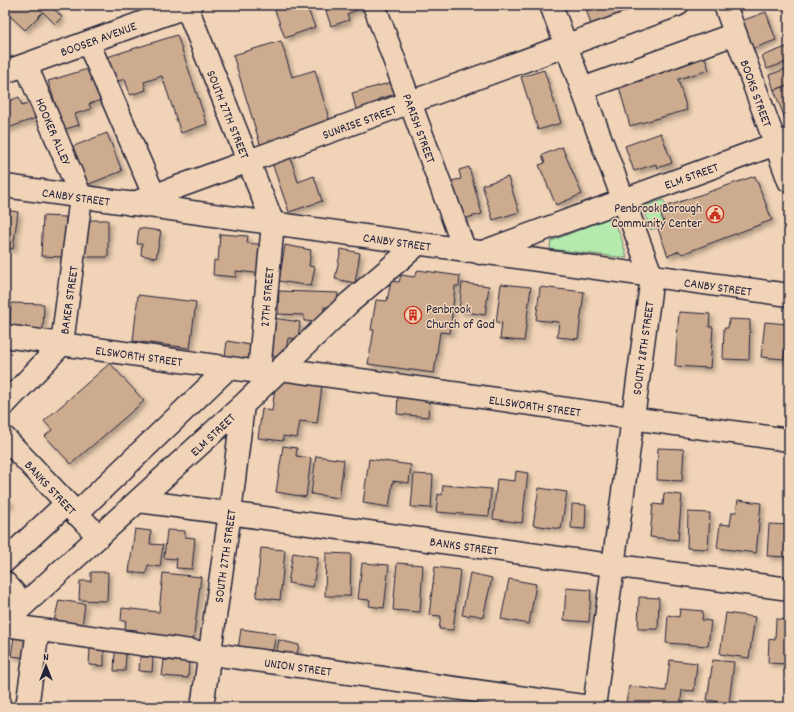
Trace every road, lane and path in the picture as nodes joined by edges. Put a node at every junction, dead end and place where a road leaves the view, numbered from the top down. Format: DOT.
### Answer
graph roads {
  1 [pos="374,5"];
  2 [pos="551,5"];
  3 [pos="677,5"];
  4 [pos="725,5"];
  5 [pos="188,6"];
  6 [pos="735,34"];
  7 [pos="88,42"];
  8 [pos="566,45"];
  9 [pos="26,65"];
  10 [pos="5,72"];
  11 [pos="582,88"];
  12 [pos="411,102"];
  13 [pos="782,142"];
  14 [pos="248,161"];
  15 [pos="789,181"];
  16 [pos="5,186"];
  17 [pos="154,195"];
  18 [pos="82,197"];
  19 [pos="623,200"];
  20 [pos="131,204"];
  21 [pos="272,223"];
  22 [pos="418,244"];
  23 [pos="472,252"];
  24 [pos="652,277"];
  25 [pos="789,296"];
  26 [pos="5,336"];
  27 [pos="62,344"];
  28 [pos="228,368"];
  29 [pos="270,373"];
  30 [pos="5,404"];
  31 [pos="243,405"];
  32 [pos="633,418"];
  33 [pos="5,438"];
  34 [pos="789,440"];
  35 [pos="139,501"];
  36 [pos="72,509"];
  37 [pos="230,513"];
  38 [pos="98,536"];
  39 [pos="5,561"];
  40 [pos="613,565"];
  41 [pos="5,583"];
  42 [pos="789,589"];
  43 [pos="24,604"];
  44 [pos="5,622"];
  45 [pos="5,625"];
  46 [pos="38,630"];
  47 [pos="209,654"];
  48 [pos="27,707"];
  49 [pos="202,707"];
  50 [pos="590,707"];
  51 [pos="594,707"];
  1 -- 12 [label="street, PARISH STREET"];
  2 -- 8 [label="street, SOUTH 28TH STREET"];
  3 -- 8 [label="street, SUNRISE STREET"];
  4 -- 6 [label="street, BOOKS STREET"];
  5 -- 7 [label="street, BOOSER AVENUE"];
  5 -- 14 [label="street, SOUTH 27TH STREET"];
  6 -- 11 [label="street"];
  6 -- 13 [label="street, BOOKS STREET"];
  7 -- 9 [label="street, BOOSER AVENUE"];
  7 -- 17 [label="street"];
  8 -- 11 [label="street, SOUTH 28TH STREET"];
  8 -- 12 [label="street, SUNRISE STREET"];
  9 -- 10 [label="street, BOOSER AVENUE"];
  9 -- 18 [label="street, HOOKER ALLEY"];
  11 -- 19 [label="street, SOUTH 28TH STREET"];
  12 -- 14 [label="street, SUNRISE STREET"];
  12 -- 23 [label="street, PARISH STREET"];
  13 -- 15 [label="street, BOOKS STREET"];
  13 -- 19 [label="street, ELM STREET"];
  14 -- 17 [label="street, SUNRISE STREET"];
  14 -- 21 [label="street, SOUTH 27TH STREET"];
  16 -- 18 [label="street, CANBY STREET"];
  17 -- 20 [label="street, SUNRISE STREET"];
  18 -- 20 [label="street, CANBY STREET"];
  18 -- 27 [label="street, BAKER STREET"];
  19 -- 23 [label="street, ELM STREET"];
  19 -- 24 [label="street, SOUTH 28TH STREET"];
  20 -- 21 [label="street, CANBY STREET"];
  21 -- 22 [label="street, CANBY STREET"];
  21 -- 29 [label="street, 27TH STREET"];
  22 -- 23 [label="street, CANBY STREET"];
  22 -- 29 [label="street, ELM STREET"];
  23 -- 24 [label="street, CANBY STREET"];
  24 -- 25 [label="street, CANBY STREET"];
  24 -- 32 [label="street, SOUTH 28TH STREET"];
  26 -- 27 [label="street, ELSWORTH STREET"];
  27 -- 28 [label="street, ELSWORTH STREET"];
  27 -- 30 [label="street, BAKER STREET"];
  28 -- 29 [label="street, ELSWORTH STREET"];
  28 -- 36 [label="street"];
  29 -- 31 [label="street, ELM STREET"];
  29 -- 32 [label="street, ELLSWORTH STREET"];
  31 -- 35 [label="street, ELM STREET"];
  31 -- 37 [label="street, SOUTH 27TH STREET"];
  32 -- 34 [label="street, ELLSWORTH STREET"];
  32 -- 40 [label="street, SOUTH 28TH STREET"];
  33 -- 36 [label="street, BANKS STREET"];
  35 -- 37 [label="street, BANKS STREET"];
  35 -- 38 [label="street, ELM STREET"];
  36 -- 38 [label="street, BANKS STREET"];
  36 -- 39 [label="street"];
  37 -- 40 [label="street, BANKS STREET"];
  37 -- 47 [label="street, SOUTH 27TH STREET"];
  38 -- 43 [label="street, ELM STREET"];
  40 -- 42 [label="street, BANKS STREET"];
  40 -- 51 [label="street, SOUTH 28TH STREET"];
  41 -- 43 [label="street"];
  43 -- 44 [label="street, ELM STREET"];
  45 -- 46 [label="street, UNION STREET"];
  46 -- 47 [label="street, UNION STREET"];
  46 -- 48 [label="street"];
  47 -- 49 [label="street, SOUTH 27TH STREET"];
  47 -- 50 [label="street, UNION STREET"];
}
